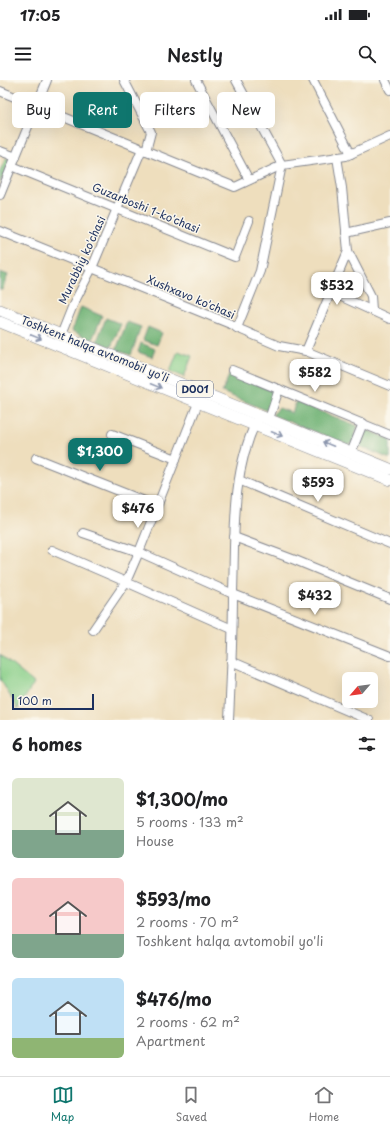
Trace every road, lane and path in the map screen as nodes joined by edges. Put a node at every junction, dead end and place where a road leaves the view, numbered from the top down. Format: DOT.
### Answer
graph roads {
  1 [pos="46,80"];
  2 [pos="124,80"];
  3 [pos="196,80"];
  4 [pos="236,80"];
  5 [pos="313,80"];
  6 [pos="385,80"];
  7 [pos="390,90"];
  8 [pos="0,92"];
  9 [pos="41,92"];
  10 [pos="12,97"];
  11 [pos="65,118"];
  12 [pos="27,128"];
  13 [pos="390,136"];
  14 [pos="144,150"];
  15 [pos="0,151"];
  16 [pos="351,154"];
  17 [pos="16,157"];
  18 [pos="337,157"];
  19 [pos="282,165"];
  20 [pos="12,166"];
  21 [pos="249,180"];
  22 [pos="0,195"];
  23 [pos="118,209"];
  24 [pos="249,221"];
  25 [pos="390,224"];
  26 [pos="0,231"];
  27 [pos="346,233"];
  28 [pos="348,251"];
  29 [pos="92,268"];
  30 [pos="331,292"];
  31 [pos="0,310"];
  32 [pos="372,310"];
  33 [pos="390,319"];
  34 [pos="0,322"];
  35 [pos="237,328"];
  36 [pos="65,340"];
  37 [pos="306,352"];
  38 [pos="232,370"];
  39 [pos="390,386"];
  40 [pos="279,389"];
  41 [pos="198,403"];
  42 [pos="261,420"];
  43 [pos="363,423"];
  44 [pos="112,434"];
  45 [pos="390,435"];
  46 [pos="351,453"];
  47 [pos="36,458"];
  48 [pos="176,459"];
  49 [pos="390,469"];
  50 [pos="239,480"];
  51 [pos="390,480"];
  52 [pos="157,506"];
  53 [pos="83,533"];
  54 [pos="234,537"];
  55 [pos="390,544"];
  56 [pos="52,550"];
  57 [pos="139,552"];
  58 [pos="126,582"];
  59 [pos="233,594"];
  60 [pos="390,599"];
  61 [pos="232,629"];
  62 [pos="93,630"];
  63 [pos="390,656"];
  64 [pos="231,661"];
  65 [pos="229,720"];
  66 [pos="369,720"];
  1 -- 9 [label="street"];
  2 -- 14 [label="street, Murabbiy ko'chasi"];
  3 -- 21 [label="street"];
  4 -- 19 [label="street"];
  5 -- 16 [label="street"];
  6 -- 7 [label="street"];
  8 -- 10 [label="street"];
  11 -- 14 [label="street"];
  12 -- 17 [label="street"];
  13 -- 16 [label="street"];
  14 -- 21 [label="street"];
  14 -- 23 [label="street, Murabbiy ko'chasi"];
  15 -- 17 [label="street"];
  16 -- 18 [label="street"];
  17 -- 20 [label="street"];
  18 -- 19 [label="street"];
  18 -- 27 [label="street"];
  19 -- 21 [label="street"];
  19 -- 35 [label="street, Xushxavo ko'chasi"];
  20 -- 22 [label="street"];
  20 -- 23 [label="street, Guzarboshi 1-ko'chasi"];
  23 -- 24 [label="street, Guzarboshi 1-ko'chasi"];
  23 -- 29 [label="street, Murabbiy ko'chasi"];
  25 -- 27 [label="street"];
  26 -- 29 [label="street, Xushxavo ko'chasi"];
  27 -- 28 [label="street"];
  28 -- 30 [label="street"];
  28 -- 32 [label="street"];
  29 -- 35 [label="street, Xushxavo ko'chasi"];
  29 -- 36 [label="street, Murabbiy ko'chasi"];
  30 -- 32 [label="street"];
  30 -- 37 [label="street"];
  31 -- 36 [label="highway, Toshkent halqa avtomobil yo'li / D001"];
  32 -- 33 [label="street"];
  34 -- 36 [label="highway, Toshkent halqa avtomobil yo'li / D001, one-way"];
  35 -- 37 [label="street"];
  36 -- 41 [label="highway, Toshkent halqa avtomobil yo'li / D001, one-way"];
  36 -- 42 [label="highway, Toshkent halqa avtomobil yo'li / D001"];
  37 -- 39 [label="street"];
  38 -- 40 [label="street"];
  40 -- 42 [label="street"];
  40 -- 43 [label="street"];
  41 -- 42 [label="highway, Toshkent halqa avtomobil yo'li / D001"];
  41 -- 48 [label="street"];
  46 -- 42 [label="highway, Toshkent halqa avtomobil yo'li / D001, one-way"];
  42 -- 50 [label="street"];
  42 -- 51 [label="highway, Toshkent halqa avtomobil yo'li / D001, one-way"];
  43 -- 45 [label="street"];
  43 -- 46 [label="street"];
  44 -- 48 [label="street"];
  46 -- 49 [label="highway, Toshkent halqa avtomobil yo'li / D001"];
  47 -- 52 [label="street"];
  48 -- 52 [label="street"];
  50 -- 54 [label="street"];
  50 -- 55 [label="street"];
  52 -- 57 [label="street"];
  53 -- 57 [label="street"];
  54 -- 59 [label="street"];
  54 -- 60 [label="street"];
  56 -- 58 [label="street"];
  57 -- 58 [label="street"];
  57 -- 59 [label="street"];
  58 -- 61 [label="street"];
  58 -- 62 [label="street"];
  59 -- 61 [label="street"];
  59 -- 63 [label="street"];
  61 -- 64 [label="street"];
  64 -- 65 [label="street"];
  64 -- 66 [label="street"];
}
